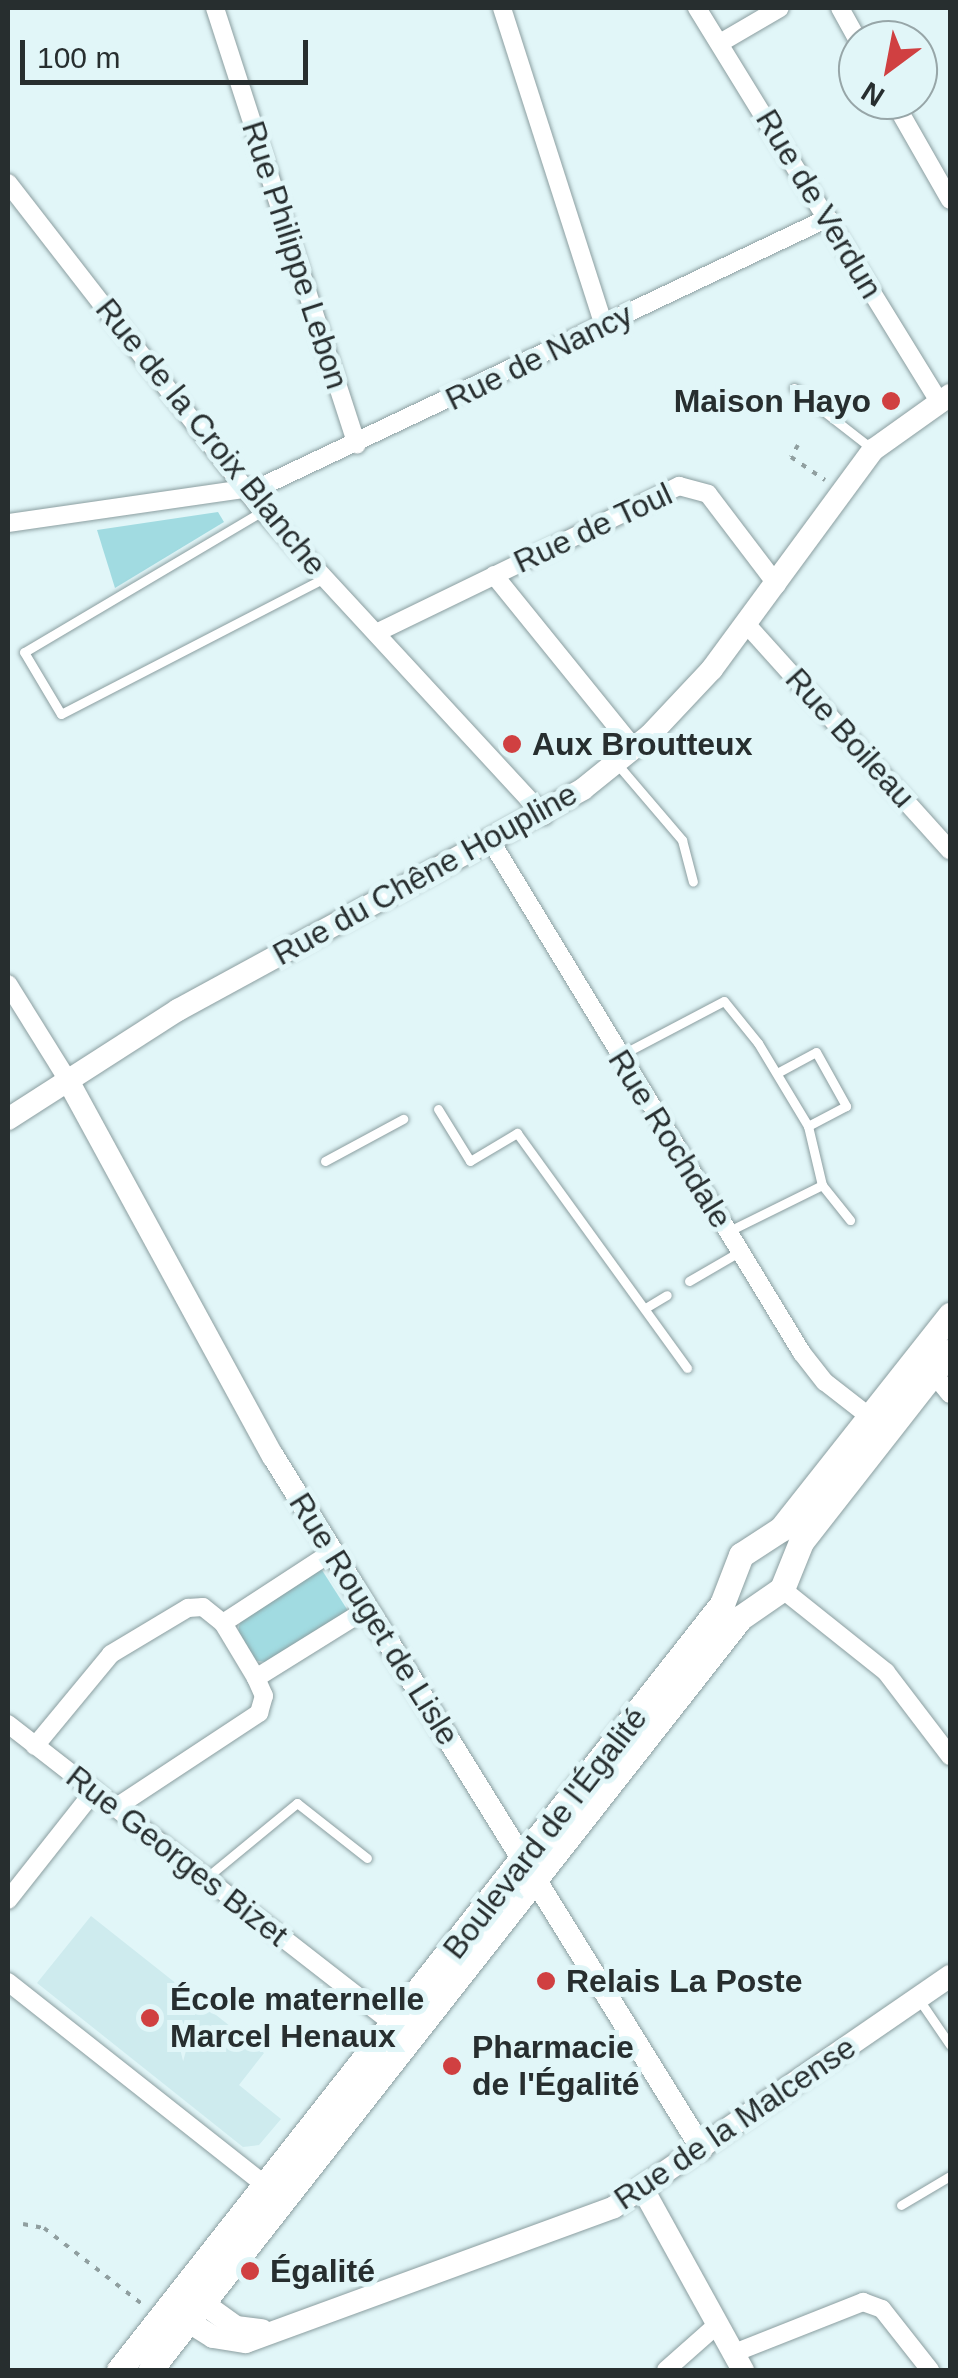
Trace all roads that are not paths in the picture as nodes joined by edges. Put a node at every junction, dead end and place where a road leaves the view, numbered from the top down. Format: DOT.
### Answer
graph roads {
  1 [pos="215,8"];
  2 [pos="502,8"];
  3 [pos="698,8"];
  4 [pos="780,8"];
  5 [pos="720,43"];
  6 [pos="904,120"];
  7 [pos="10,190"];
  8 [pos="950,200"];
  9 [pos="828,218"];
  10 [pos="604,325"];
  11 [pos="794,388"];
  12 [pos="945,398"];
  13 [pos="356,445"];
  14 [pos="873,450"];
  15 [pos="247,491"];
  16 [pos="262,511"];
  17 [pos="8,523"];
  18 [pos="494,575"];
  19 [pos="325,578"];
  20 [pos="778,585"];
  21 [pos="748,626"];
  22 [pos="376,633"];
  23 [pos="625,756"];
  24 [pos="544,816"];
  25 [pos="492,843"];
  26 [pos="950,850"];
  27 [pos="693,882"];
  28 [pos="8,984"];
  29 [pos="618,1056"];
  30 [pos="777,1074"];
  31 [pos="66,1077"];
  32 [pos="438,1109"];
  33 [pos="8,1119"];
  34 [pos="403,1119"];
  35 [pos="808,1126"];
  36 [pos="324,1161"];
  37 [pos="822,1185"];
  38 [pos="850,1220"];
  39 [pos="726,1232"];
  40 [pos="739,1252"];
  41 [pos="690,1281"];
  42 [pos="667,1295"];
  43 [pos="647,1307"];
  44 [pos="950,1315"];
  45 [pos="950,1351"];
  46 [pos="687,1368"];
  47 [pos="933,1373"];
  48 [pos="950,1394"];
  49 [pos="870,1417"];
  50 [pos="760,1545"];
  51 [pos="332,1552"];
  52 [pos="736,1571"];
  53 [pos="779,1586"];
  54 [pos="368,1609"];
  55 [pos="223,1623"];
  56 [pos="256,1678"];
  57 [pos="8,1724"];
  58 [pos="36,1746"];
  59 [pos="950,1756"];
  60 [pos="94,1791"];
  61 [pos="115,1808"];
  62 [pos="367,1858"];
  63 [pos="529,1870"];
  64 [pos="206,1878"];
  65 [pos="8,1900"];
  66 [pos="950,1976"];
  67 [pos="8,1982"];
  68 [pos="919,1998"];
  69 [pos="394,2025"];
  70 [pos="950,2045"];
  71 [pos="702,2149"];
  72 [pos="950,2176"];
  73 [pos="644,2191"];
  74 [pos="276,2193"];
  75 [pos="901,2205"];
  76 [pos="181,2309"];
  77 [pos="718,2324"];
  78 [pos="738,2362"];
  79 [pos="119,2370"];
  80 [pos="150,2370"];
  81 [pos="666,2370"];
  82 [pos="930,2370"];
  1 -- 13 [label="street, Rue Philippe Lebon"];
  2 -- 10 [label="street"];
  3 -- 5 [label="street, Rue de Verdun"];
  4 -- 5 [label="street"];
  5 -- 9 [label="street, Rue de Verdun"];
  6 -- 8 [label="street"];
  7 -- 15 [label="street, Rue de la Croix Blanche"];
  9 -- 10 [label="street, Rue de Nancy"];
  9 -- 12 [label="street, Rue de Verdun"];
  10 -- 13 [label="street, Rue de Nancy"];
  11 -- 14 [label="lane"];
  12 -- 14 [label="street, Rue du Chêne Houpline"];
  13 -- 15 [label="street, Rue de Nancy"];
  14 -- 20 [label="street, Rue du Chêne Houpline"];
  15 -- 16 [label="street, Rue de la Croix Blanche"];
  15 -- 17 [label="street, Rue de Nancy"];
  16 -- 19 [label="street, Rue de la Croix Blanche"];
  16 -- 19 [label="lane"];
  18 -- 20 [label="street, Rue de Toul"];
  18 -- 22 [label="street, Rue de Toul"];
  18 -- 23 [label="street"];
  19 -- 22 [label="street, Rue de la Croix Blanche"];
  20 -- 21 [label="street, Rue du Chêne Houpline"];
  21 -- 23 [label="street, Rue du Chêne Houpline"];
  21 -- 26 [label="street, Rue Boileau"];
  22 -- 24 [label="street, Rue de la Croix Blanche"];
  23 -- 24 [label="street, Rue du Chêne Houpline"];
  23 -- 27 [label="lane"];
  24 -- 25 [label="street, Rue du Chêne Houpline"];
  25 -- 29 [label="street, Rue Rochdale"];
  25 -- 31 [label="street, Rue du Chêne Houpline"];
  28 -- 31 [label="street"];
  29 -- 30 [label="lane"];
  29 -- 39 [label="street, Rue Rochdale"];
  30 -- 35 [label="lane"];
  30 -- 35 [label="lane"];
  31 -- 33 [label="street, Rue du Chêne Houpline"];
  31 -- 51 [label="street, Rue Rouget de Lisle"];
  32 -- 43 [label="lane"];
  34 -- 36 [label="lane"];
  35 -- 37 [label="lane"];
  37 -- 38 [label="lane"];
  37 -- 39 [label="lane"];
  39 -- 40 [label="street, Rue Rochdale"];
  40 -- 41 [label="lane"];
  40 -- 49 [label="street, Rue Rochdale"];
  42 -- 43 [label="lane"];
  43 -- 46 [label="lane"];
  44 -- 49 [label="main road"];
  45 -- 47 [label="main road, Boulevard de l'Égalité"];
  47 -- 48 [label="street"];
  47 -- 53 [label="main road, Boulevard de l'Égalité"];
  49 -- 50 [label="main road"];
  50 -- 52 [label="main road"];
  50 -- 53 [label="main road"];
  51 -- 54 [label="street, Rue Rouget de Lisle"];
  51 -- 55 [label="street"];
  52 -- 53 [label="main road"];
  52 -- 63 [label="main road, Boulevard de l'Égalité"];
  53 -- 59 [label="street"];
  53 -- 63 [label="main road, Boulevard de l'Égalité"];
  54 -- 56 [label="street"];
  54 -- 63 [label="street, Rue Rouget de Lisle"];
  55 -- 56 [label="street"];
  55 -- 58 [label="street"];
  56 -- 61 [label="street"];
  57 -- 58 [label="street, Rue Georges Bizet"];
  58 -- 60 [label="street, Rue Georges Bizet"];
  60 -- 61 [label="street, Rue Georges Bizet"];
  60 -- 65 [label="street"];
  61 -- 64 [label="street, Rue Georges Bizet"];
  62 -- 64 [label="lane"];
  63 -- 69 [label="main road, Boulevard de l'Égalité"];
  63 -- 71 [label="street, Rue Rouget de Lisle"];
  63 -- 74 [label="main road, Boulevard de l'Égalité"];
  64 -- 69 [label="street, Rue Georges Bizet"];
  66 -- 68 [label="street, Rue de la Malcense"];
  67 -- 74 [label="street"];
  68 -- 70 [label="lane"];
  68 -- 71 [label="street, Rue de la Malcense"];
  69 -- 74 [label="main road, Boulevard de l'Égalité"];
  71 -- 73 [label="street, Rue de la Malcense"];
  72 -- 75 [label="lane"];
  73 -- 76 [label="street, Rue de la Malcense"];
  73 -- 77 [label="street"];
  74 -- 76 [label="main road, Boulevard de l'Égalité"];
  76 -- 79 [label="main road, Boulevard de l'Égalité"];
  76 -- 80 [label="main road, Boulevard de l'Égalité"];
  77 -- 78 [label="street"];
  77 -- 81 [label="street"];
  78 -- 82 [label="street"];
}
